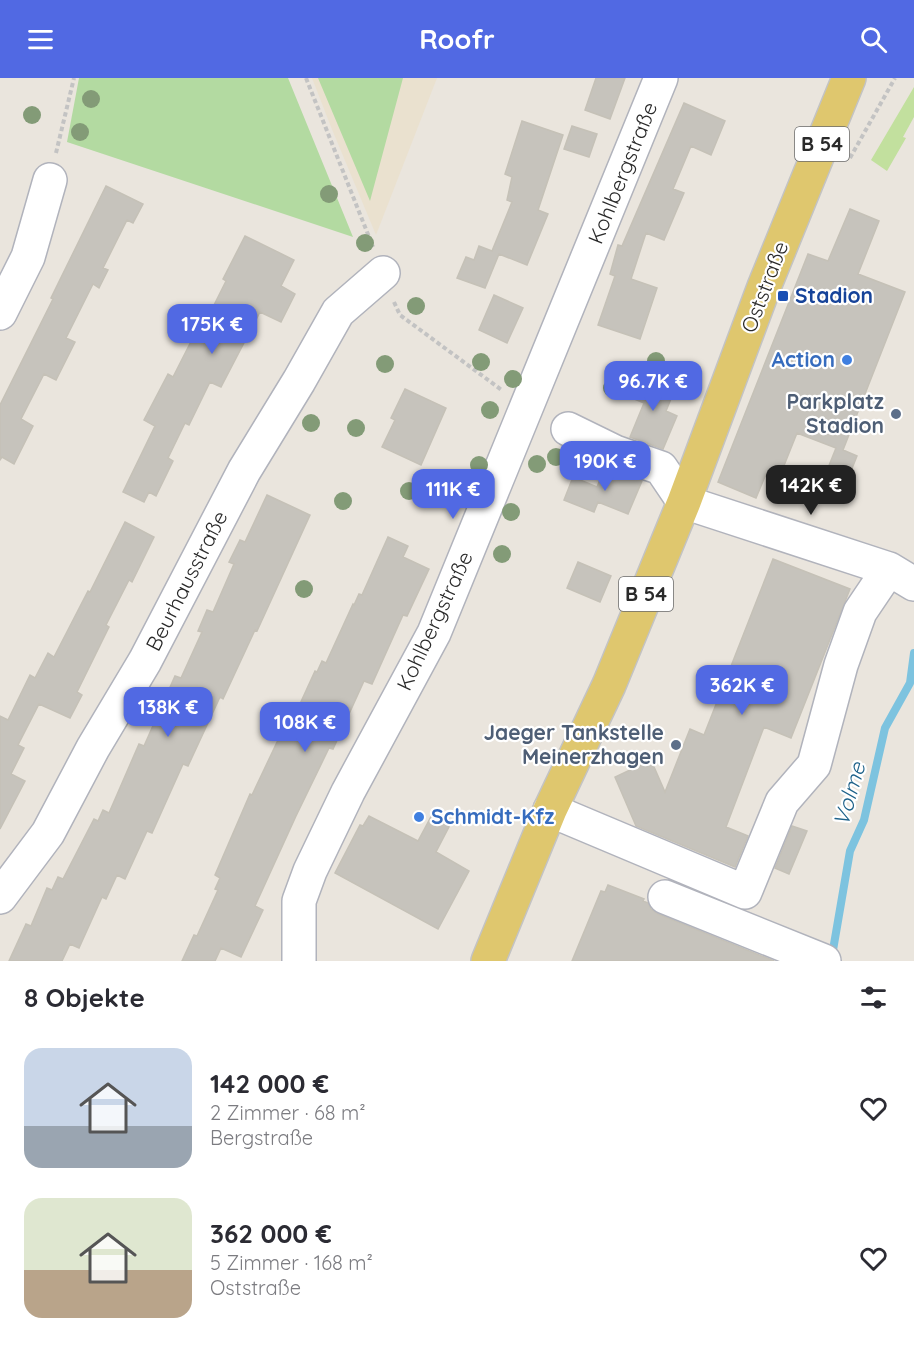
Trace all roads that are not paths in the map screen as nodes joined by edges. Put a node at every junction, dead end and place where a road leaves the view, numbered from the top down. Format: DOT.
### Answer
graph roads {
  1 [pos="662,78"];
  2 [pos="849,78"];
  3 [pos="50,180"];
  4 [pos="383,273"];
  5 [pos="0,314"];
  6 [pos="568,429"];
  7 [pos="684,502"];
  8 [pos="902,577"];
  9 [pos="550,810"];
  10 [pos="0,897"];
  11 [pos="665,897"];
  12 [pos="299,961"];
  13 [pos="488,961"];
  14 [pos="824,961"];
  1 -- 12 [label="street, Kohlbergstraße"];
  2 -- 7 [label="main road, Oststraße / B 54"];
  3 -- 5 [label="street"];
  4 -- 10 [label="street, Beurhausstraße"];
  6 -- 7 [label="street"];
  7 -- 8 [label="street"];
  7 -- 9 [label="main road, Oststraße / B 54"];
  8 -- 9 [label="street"];
  9 -- 13 [label="main road, Oststraße / B 54"];
  11 -- 14 [label="street"];
}
